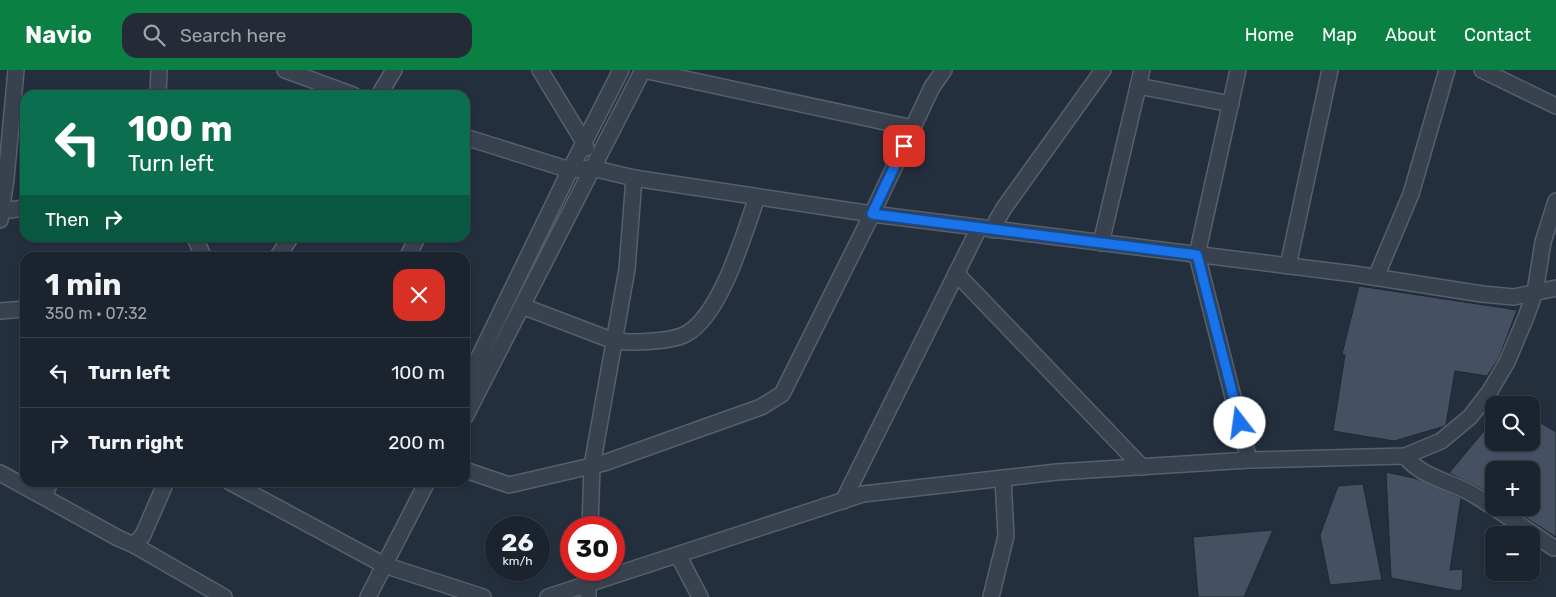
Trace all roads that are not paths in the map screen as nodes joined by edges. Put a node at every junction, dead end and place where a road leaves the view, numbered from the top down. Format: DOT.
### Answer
graph roads {
  1 [pos="16,70"];
  2 [pos="159,70"];
  3 [pos="285,70"];
  4 [pos="394,70"];
  5 [pos="540,70"];
  6 [pos="621,70"];
  7 [pos="643,70"];
  8 [pos="944,70"];
  9 [pos="1103,70"];
  10 [pos="1142,70"];
  11 [pos="1238,70"];
  12 [pos="1330,70"];
  13 [pos="1447,70"];
  14 [pos="1482,70"];
  15 [pos="1138,86"];
  16 [pos="158,90"];
  17 [pos="339,90"];
  18 [pos="382,90"];
  19 [pos="1231,104"];
  20 [pos="1556,106"];
  21 [pos="912,128"];
  22 [pos="470,139"];
  23 [pos="584,142"];
  24 [pos="592,168"];
  25 [pos="570,170"];
  26 [pos="634,178"];
  27 [pos="757,197"];
  28 [pos="1556,201"];
  29 [pos="20,210"];
  30 [pos="872,214"];
  31 [pos="1,216"];
  32 [pos="986,229"];
  33 [pos="1101,243"];
  34 [pos="1197,255"];
  35 [pos="1288,266"];
  36 [pos="956,273"];
  37 [pos="1376,277"];
  38 [pos="1556,288"];
  39 [pos="1535,292"];
  40 [pos="522,306"];
  41 [pos="20,309"];
  42 [pos="0,311"];
  43 [pos="614,341"];
  44 [pos="470,376"];
  45 [pos="470,407"];
  46 [pos="1405,456"];
  47 [pos="1249,460"];
  48 [pos="592,466"];
  49 [pos="1142,466"];
  50 [pos="470,472"];
  51 [pos="0,474"];
  52 [pos="1003,478"];
  53 [pos="20,484"];
  54 [pos="25,487"];
  55 [pos="48,487"];
  56 [pos="164,487"];
  57 [pos="239,487"];
  58 [pos="423,487"];
  59 [pos="44,497"];
  60 [pos="843,501"];
  61 [pos="590,516"];
  62 [pos="134,545"];
  63 [pos="1554,548"];
  64 [pos="678,555"];
  65 [pos="384,565"];
  66 [pos="588,584"];
  67 [pos="224,597"];
  68 [pos="368,597"];
  69 [pos="483,597"];
  70 [pos="548,597"];
  71 [pos="700,597"];
  72 [pos="991,597"];
  1 -- 31 [label="street"];
  2 -- 16 [label="street"];
  3 -- 17 [label="street"];
  4 -- 18 [label="street"];
  5 -- 23 [label="street"];
  6 -- 23 [label="street"];
  7 -- 21 [label="street"];
  7 -- 24 [label="street"];
  8 -- 21 [label="street"];
  9 -- 32 [label="street"];
  10 -- 15 [label="street"];
  11 -- 19 [label="street"];
  12 -- 35 [label="street"];
  13 -- 37 [label="street"];
  14 -- 20 [label="street"];
  15 -- 19 [label="street"];
  15 -- 33 [label="street"];
  19 -- 34 [label="street"];
  21 -- 30 [label="street"];
  22 -- 25 [label="street"];
  23 -- 24 [label="street"];
  23 -- 25 [label="street"];
  24 -- 25 [label="street"];
  24 -- 26 [label="street"];
  24 -- 40 [label="street"];
  25 -- 44 [label="street"];
  26 -- 27 [label="street"];
  26 -- 43 [label="street"];
  27 -- 30 [label="street"];
  27 -- 43 [label="street"];
  28 -- 39 [label="street"];
  29 -- 31 [label="street"];
  30 -- 32 [label="street"];
  30 -- 48 [label="street"];
  32 -- 33 [label="street"];
  32 -- 36 [label="street"];
  33 -- 34 [label="street"];
  34 -- 35 [label="street"];
  34 -- 47 [label="street"];
  35 -- 37 [label="street"];
  36 -- 49 [label="street"];
  36 -- 60 [label="street"];
  37 -- 39 [label="street"];
  38 -- 39 [label="street"];
  39 -- 46 [label="street"];
  40 -- 43 [label="street"];
  40 -- 45 [label="street"];
  41 -- 42 [label="street"];
  43 -- 48 [label="street"];
  46 -- 47 [label="street"];
  46 -- 63 [label="street"];
  47 -- 49 [label="street"];
  48 -- 50 [label="street"];
  48 -- 61 [label="street"];
  49 -- 52 [label="street"];
  51 -- 53 [label="street"];
  52 -- 60 [label="street"];
  52 -- 72 [label="street"];
  54 -- 59 [label="street"];
  55 -- 59 [label="street"];
  56 -- 62 [label="street"];
  57 -- 65 [label="street"];
  58 -- 65 [label="street"];
  59 -- 62 [label="street"];
  60 -- 64 [label="street"];
  62 -- 67 [label="street"];
  64 -- 66 [label="street"];
  64 -- 71 [label="street"];
  65 -- 68 [label="street"];
  65 -- 69 [label="street"];
  66 -- 70 [label="street"];
}
